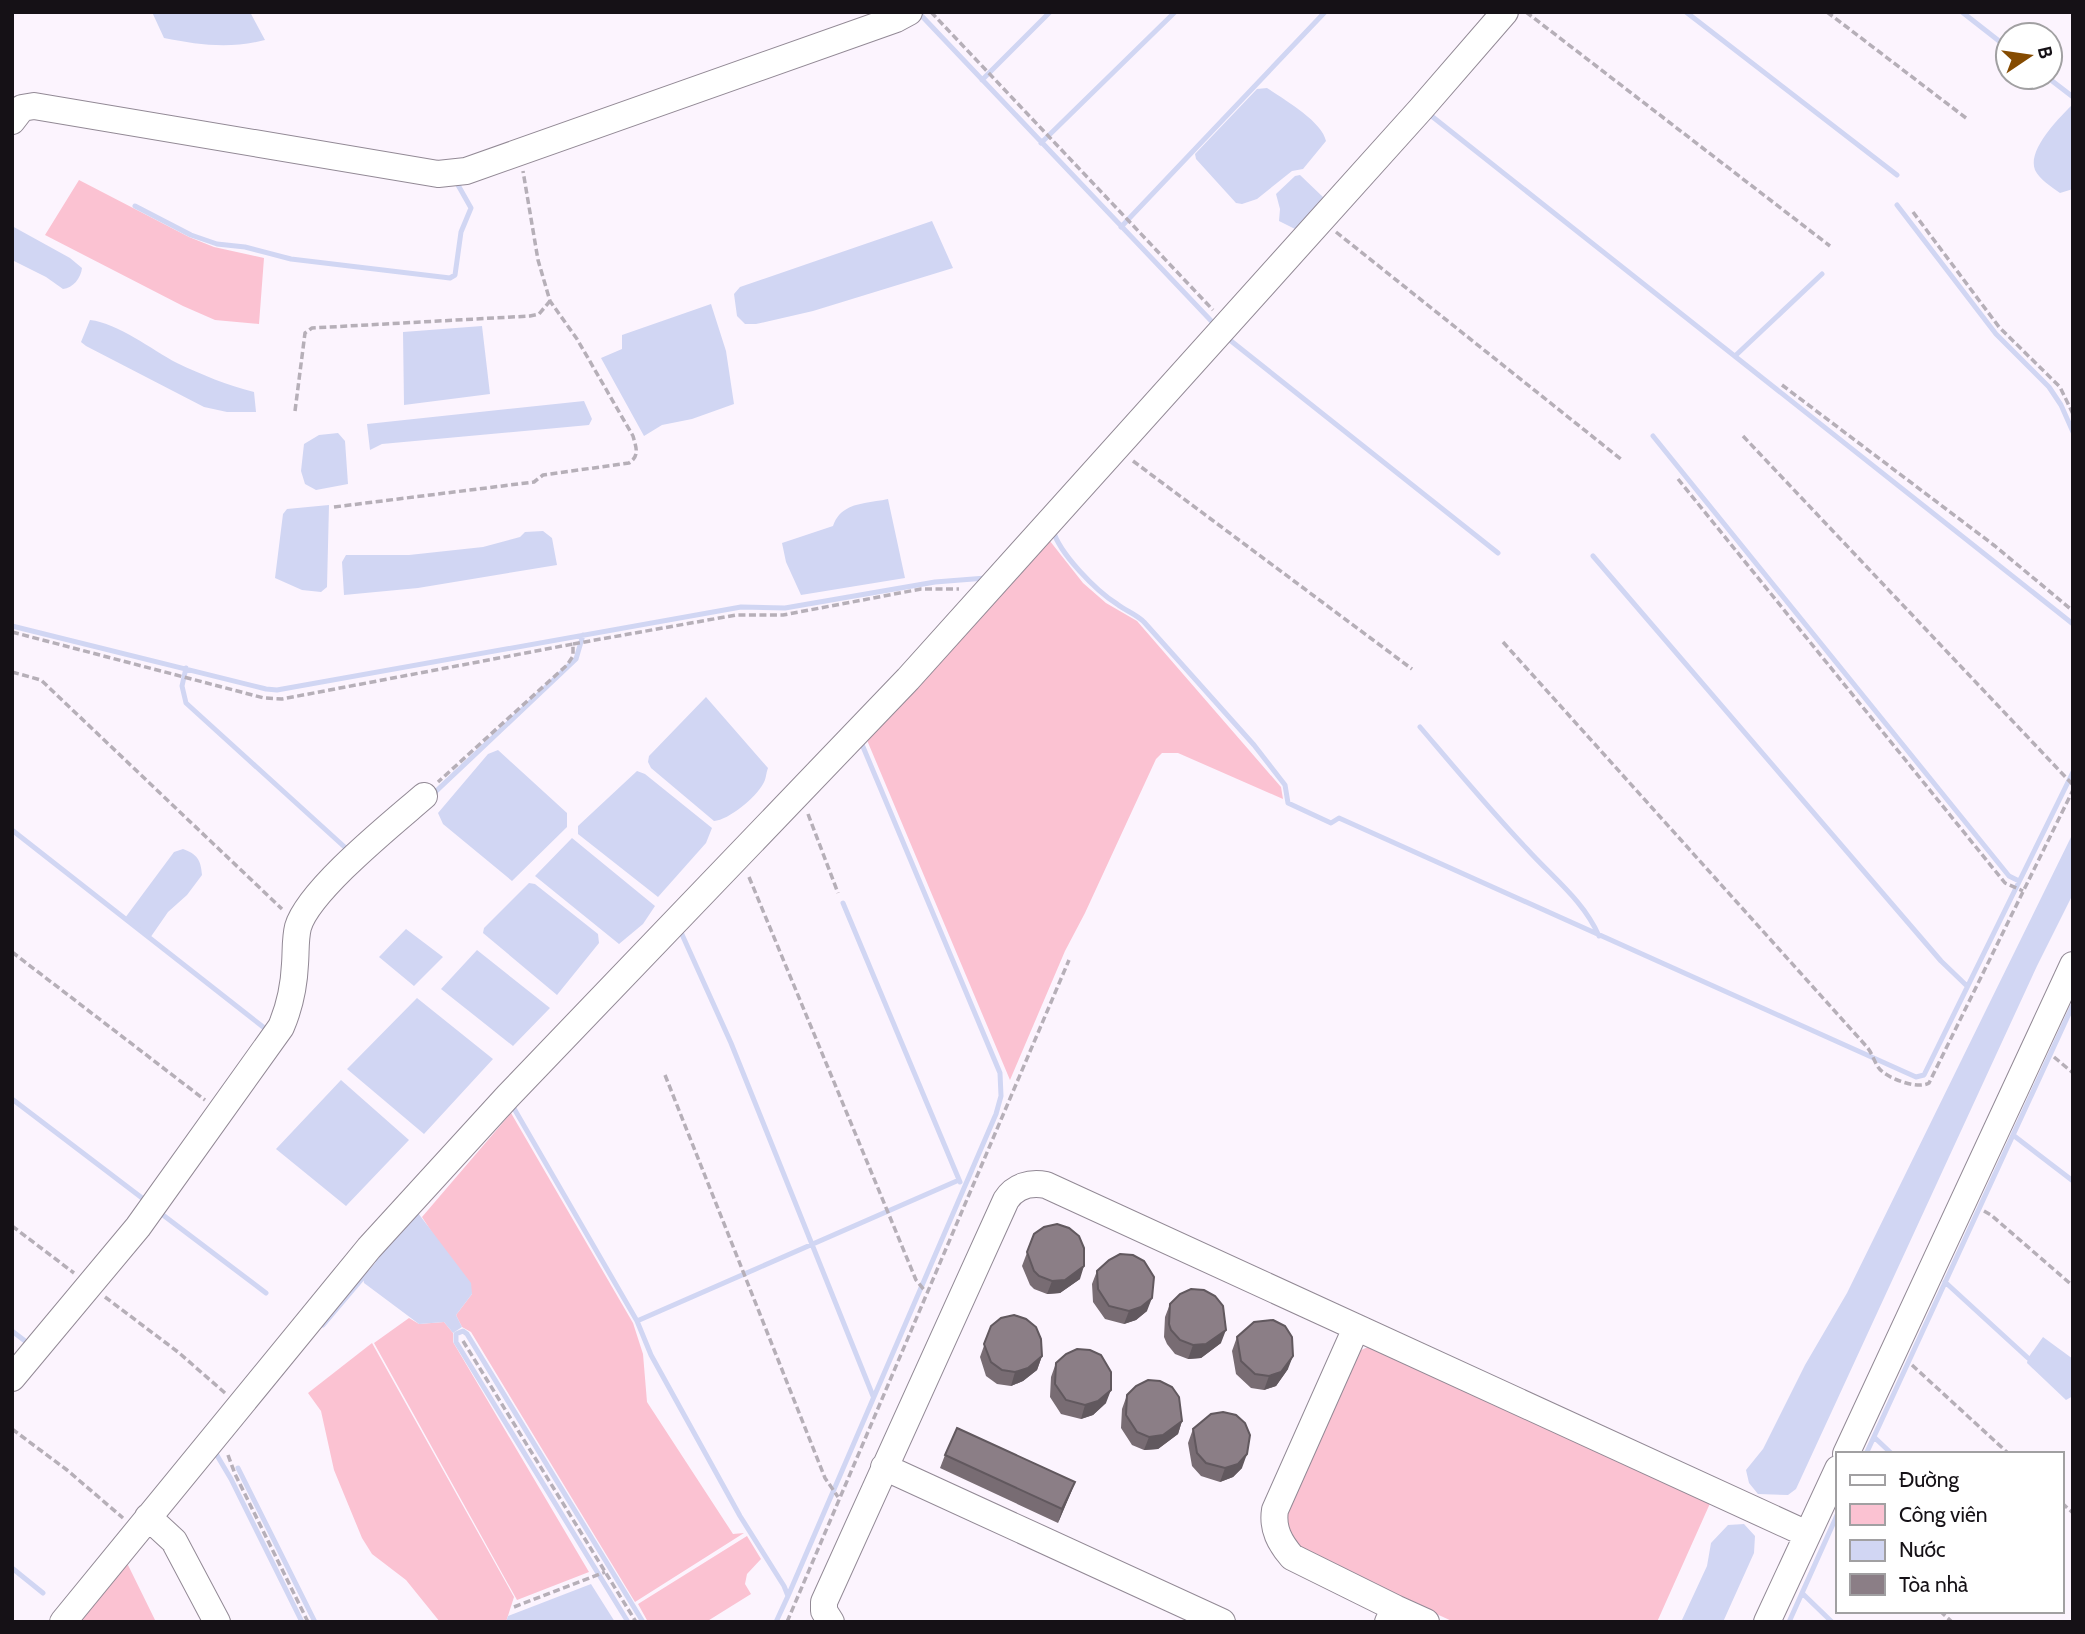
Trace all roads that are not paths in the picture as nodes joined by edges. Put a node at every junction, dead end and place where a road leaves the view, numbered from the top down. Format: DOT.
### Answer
graph roads {
  1 [pos="909,12"];
  2 [pos="1505,12"];
  3 [pos="12,121"];
  4 [pos="424,796"];
  5 [pos="2073,965"];
  6 [pos="1356,1328"];
  7 [pos="12,1378"];
  8 [pos="1847,1452"];
  9 [pos="884,1467"];
  10 [pos="1836,1473"];
  11 [pos="143,1524"];
  12 [pos="1807,1534"];
  13 [pos="1168,1611"];
  14 [pos="1391,1615"];
  15 [pos="63,1622"];
  16 [pos="217,1622"];
  17 [pos="831,1622"];
  18 [pos="1222,1622"];
  19 [pos="1426,1622"];
  20 [pos="1768,1622"];
  1 -- 3 [label="street"];
  2 -- 11 [label="street"];
  4 -- 7 [label="street"];
  5 -- 8 [label="street"];
  6 -- 9 [label="street"];
  6 -- 12 [label="street"];
  6 -- 14 [label="street"];
  9 -- 13 [label="street"];
  9 -- 17 [label="street"];
  10 -- 12 [label="street"];
  11 -- 15 [label="street"];
  11 -- 16 [label="street"];
  12 -- 20 [label="street"];
  13 -- 18 [label="street"];
  14 -- 19 [label="street"];
}
